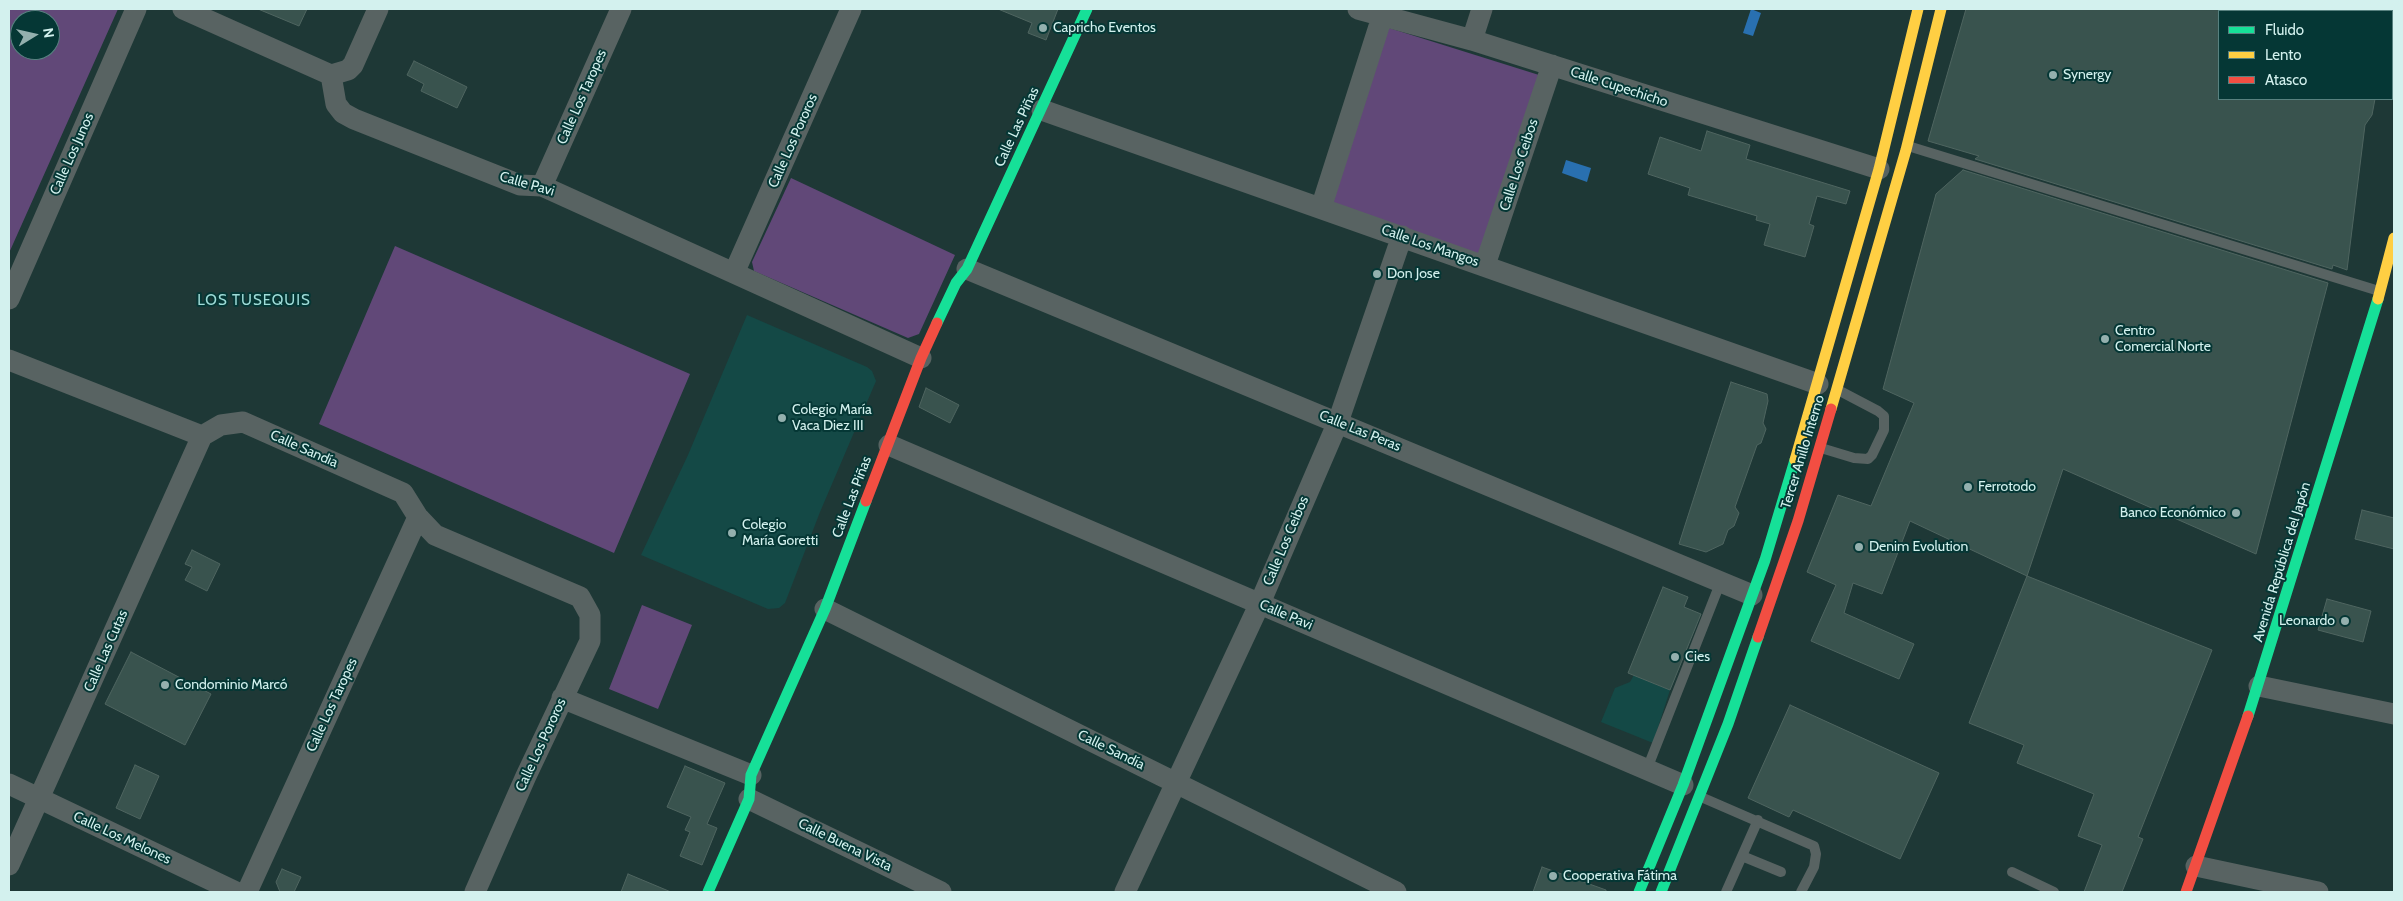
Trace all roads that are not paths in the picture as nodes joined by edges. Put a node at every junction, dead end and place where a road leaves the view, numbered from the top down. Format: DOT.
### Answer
graph roads {
  1 [pos="136,9"];
  2 [pos="183,9"];
  3 [pos="378,9"];
  4 [pos="621,9"];
  5 [pos="851,9"];
  6 [pos="1087,9"];
  7 [pos="1358,9"];
  8 [pos="1482,9"];
  9 [pos="1918,9"];
  10 [pos="1940,9"];
  11 [pos="1382,17"];
  12 [pos="1472,40"];
  13 [pos="1552,66"];
  14 [pos="331,75"];
  15 [pos="1042,110"];
  16 [pos="1907,146"];
  17 [pos="1879,168"];
  18 [pos="542,186"];
  19 [pos="1321,208"];
  20 [pos="1402,236"];
  21 [pos="2393,245"];
  22 [pos="1486,265"];
  23 [pos="968,269"];
  24 [pos="734,272"];
  25 [pos="2380,292"];
  26 [pos="9,298"];
  27 [pos="921,358"];
  28 [pos="9,360"];
  29 [pos="1828,387"];
  30 [pos="1338,422"];
  31 [pos="202,436"];
  32 [pos="889,445"];
  33 [pos="1820,447"];
  34 [pos="418,518"];
  35 [pos="1722,581"];
  36 [pos="1752,595"];
  37 [pos="580,597"];
  38 [pos="1260,604"];
  39 [pos="825,609"];
  40 [pos="2259,686"];
  41 [pos="562,698"];
  42 [pos="2394,714"];
  43 [pos="1647,769"];
  44 [pos="751,775"];
  45 [pos="1177,783"];
  46 [pos="9,784"];
  47 [pos="1683,785"];
  48 [pos="1700,796"];
  49 [pos="39,798"];
  50 [pos="749,799"];
  51 [pos="1758,820"];
  52 [pos="1742,856"];
  53 [pos="9,865"];
  54 [pos="2196,866"];
  55 [pos="1781,872"];
  56 [pos="2012,872"];
  57 [pos="1662,890"];
  58 [pos="236,892"];
  59 [pos="247,892"];
  60 [pos="475,892"];
  61 [pos="708,892"];
  62 [pos="941,892"];
  63 [pos="1125,892"];
  64 [pos="1396,892"];
  65 [pos="1639,892"];
  66 [pos="1676,892"];
  67 [pos="1726,892"];
  68 [pos="1802,892"];
  69 [pos="2054,892"];
  70 [pos="2186,892"];
  71 [pos="2318,892"];
  1 -- 26 [label="street, Calle Los Junos"];
  2 -- 14 [label="street"];
  3 -- 14 [label="street"];
  4 -- 18 [label="street, Calle Los Taropes"];
  5 -- 24 [label="street, Calle Los Pororos"];
  6 -- 15 [label="main road, Calle Las Piñas"];
  7 -- 11 [label="street, Calle Cupechicho"];
  8 -- 12 [label="street"];
  9 -- 17 [label="main road, Tercer Anillo Interno"];
  10 -- 16 [label="main road, Tercer Anillo Interno"];
  11 -- 12 [label="street, Calle Cupechicho"];
  11 -- 19 [label="street"];
  12 -- 13 [label="street, Calle Cupechicho"];
  13 -- 17 [label="street, Calle Cupechicho"];
  13 -- 22 [label="street, Calle Los Ceibos"];
  14 -- 18 [label="street, Calle Pavi"];
  15 -- 19 [label="street, Calle Los Mangos"];
  15 -- 23 [label="main road, Calle Las Piñas"];
  16 -- 25 [label="lane"];
  16 -- 29 [label="main road, Tercer Anillo Interno"];
  17 -- 29 [label="main road, Tercer Anillo Interno"];
  18 -- 24 [label="street, Calle Pavi"];
  19 -- 20 [label="street, Calle Los Mangos"];
  20 -- 22 [label="street, Calle Los Mangos"];
  20 -- 30 [label="street, Calle Los Ceibos"];
  21 -- 25 [label="main road, Avenida República del Japón"];
  22 -- 29 [label="street, Calle Los Mangos"];
  23 -- 27 [label="main road, Calle Las Piñas"];
  23 -- 30 [label="street, Calle Las Peras"];
  24 -- 27 [label="street, Calle Pavi"];
  25 -- 40 [label="main road, Avenida República del Japón"];
  27 -- 32 [label="main road, Calle Las Piñas"];
  28 -- 31 [label="street"];
  29 -- 33 [label="main road, Tercer Anillo Interno"];
  29 -- 33 [label="lane"];
  29 -- 36 [label="main road, Tercer Anillo Interno"];
  30 -- 35 [label="street, Calle Las Peras"];
  30 -- 38 [label="street, Calle Los Ceibos"];
  31 -- 34 [label="street, Calle Sandía"];
  31 -- 49 [label="street, Calle Las Cutas"];
  32 -- 38 [label="street, Calle Pavi"];
  32 -- 39 [label="main road, Calle Las Piñas"];
  33 -- 48 [label="main road, Tercer Anillo Interno"];
  34 -- 37 [label="street, Calle Sandía"];
  34 -- 59 [label="street, Calle Los Taropes"];
  35 -- 36 [label="street, Calle Las Peras"];
  35 -- 43 [label="lane"];
  36 -- 47 [label="main road, Tercer Anillo Interno"];
  37 -- 41 [label="street, Calle Los Pororos"];
  38 -- 43 [label="street, Calle Pavi"];
  38 -- 45 [label="street, Calle Los Ceibos"];
  39 -- 44 [label="main road, Calle Las Piñas"];
  39 -- 45 [label="street, Calle Sandía"];
  40 -- 42 [label="street"];
  40 -- 54 [label="main road, Avenida República del Japón"];
  41 -- 44 [label="street"];
  41 -- 60 [label="street, Calle Los Pororos"];
  43 -- 47 [label="street, Calle Pavi"];
  44 -- 50 [label="main road, Calle Las Piñas"];
  45 -- 63 [label="street, Calle Los Ceibos"];
  45 -- 64 [label="street, Calle Sandía"];
  46 -- 49 [label="street, Calle Los Melones"];
  47 -- 65 [label="main road, Tercer Anillo Interno"];
  48 -- 51 [label="lane"];
  48 -- 57 [label="main road, Tercer Anillo Interno"];
  49 -- 53 [label="street, Calle Las Cutas"];
  49 -- 58 [label="street, Calle Los Melones"];
  50 -- 61 [label="main road, Calle Las Piñas"];
  50 -- 62 [label="street, Calle Buena Vista"];
  51 -- 52 [label="lane"];
  51 -- 68 [label="lane"];
  52 -- 55 [label="lane"];
  52 -- 67 [label="lane"];
  54 -- 70 [label="main road, Avenida República del Japón"];
  54 -- 71 [label="street"];
  56 -- 69 [label="lane"];
  57 -- 66 [label="lane"];
}
